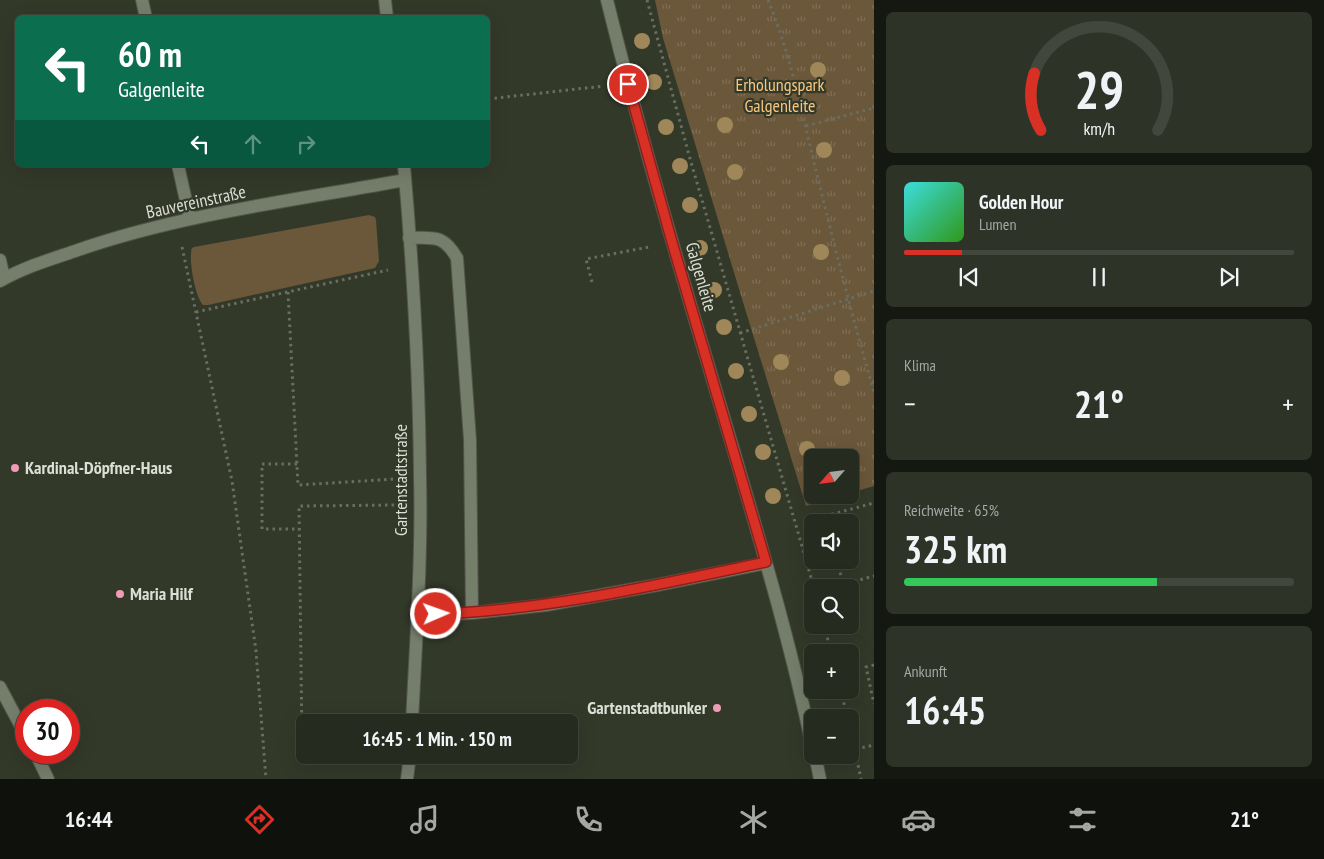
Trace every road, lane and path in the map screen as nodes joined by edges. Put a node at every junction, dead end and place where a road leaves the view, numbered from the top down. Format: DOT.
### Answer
graph roads {
  1 [pos="142,0"];
  2 [pos="385,0"];
  3 [pos="607,0"];
  4 [pos="647,0"];
  5 [pos="768,0"];
  6 [pos="145,15"];
  7 [pos="387,15"];
  8 [pos="628,84"];
  9 [pos="490,98"];
  10 [pos="874,108"];
  11 [pos="806,126"];
  12 [pos="178,167"];
  13 [pos="404,167"];
  14 [pos="405,180"];
  15 [pos="184,221"];
  16 [pos="409,238"];
  17 [pos="672,242"];
  18 [pos="0,260"];
  19 [pos="410,265"];
  20 [pos="2,279"];
  21 [pos="592,282"];
  22 [pos="874,291"];
  23 [pos="288,292"];
  24 [pos="847,300"];
  25 [pos="196,312"];
  26 [pos="740,333"];
  27 [pos="874,390"];
  28 [pos="297,464"];
  29 [pos="420,477"];
  30 [pos="874,503"];
  31 [pos="420,504"];
  32 [pos="833,514"];
  33 [pos="299,529"];
  34 [pos="766,562"];
  35 [pos="874,576"];
  36 [pos="811,579"];
  37 [pos="859,580"];
  38 [pos="472,613"];
  39 [pos="418,614"];
  40 [pos="874,665"];
  41 [pos="0,686"];
  42 [pos="874,704"];
  43 [pos="804,711"];
  44 [pos="302,714"];
  45 [pos="412,714"];
  46 [pos="15,715"];
  47 [pos="874,745"];
  48 [pos="859,748"];
  49 [pos="41,764"];
  50 [pos="409,764"];
  51 [pos="816,764"];
  52 [pos="858,764"];
  53 [pos="48,779"];
  54 [pos="266,779"];
  55 [pos="407,779"];
  56 [pos="820,779"];
  57 [pos="861,779"];
  1 -- 6 [label="street"];
  2 -- 7 [label="street"];
  3 -- 8 [label="street, Galgenleite"];
  4 -- 26 [label="path"];
  5 -- 11 [label="path"];
  8 -- 9 [label="path"];
  8 -- 17 [label="street, Galgenleite"];
  10 -- 11 [label="path"];
  11 -- 24 [label="path"];
  12 -- 15 [label="street"];
  13 -- 14 [label="street, Gartenstadtstraße"];
  14 -- 15 [label="street, Bauvereinstraße"];
  14 -- 16 [label="street, Gartenstadtstraße"];
  15 -- 20 [label="street, Bauvereinstraße"];
  15 -- 25 [label="path"];
  16 -- 19 [label="street, Gartenstadtstraße"];
  16 -- 38 [label="street"];
  17 -- 21 [label="path"];
  17 -- 34 [label="street, Galgenleite"];
  18 -- 20 [label="street"];
  19 -- 23 [label="path"];
  19 -- 29 [label="street, Gartenstadtstraße"];
  22 -- 24 [label="path"];
  23 -- 25 [label="path"];
  23 -- 28 [label="path"];
  24 -- 26 [label="path"];
  24 -- 27 [label="path"];
  25 -- 54 [label="path"];
  26 -- 36 [label="path"];
  28 -- 29 [label="path"];
  28 -- 33 [label="path"];
  29 -- 31 [label="street, Gartenstadtstraße"];
  30 -- 32 [label="path"];
  31 -- 33 [label="path"];
  31 -- 39 [label="street, Gartenstadtstraße"];
  33 -- 44 [label="path"];
  34 -- 38 [label="street"];
  34 -- 43 [label="street, Galgenleite"];
  35 -- 37 [label="path"];
  38 -- 39 [label="street"];
  39 -- 45 [label="street, Gartenstadtstraße"];
  40 -- 42 [label="path"];
  41 -- 46 [label="street"];
  47 -- 48 [label="path"];
  49 -- 53 [label="street"];
  50 -- 55 [label="street"];
  51 -- 56 [label="street"];
  52 -- 57 [label="path"];
}
